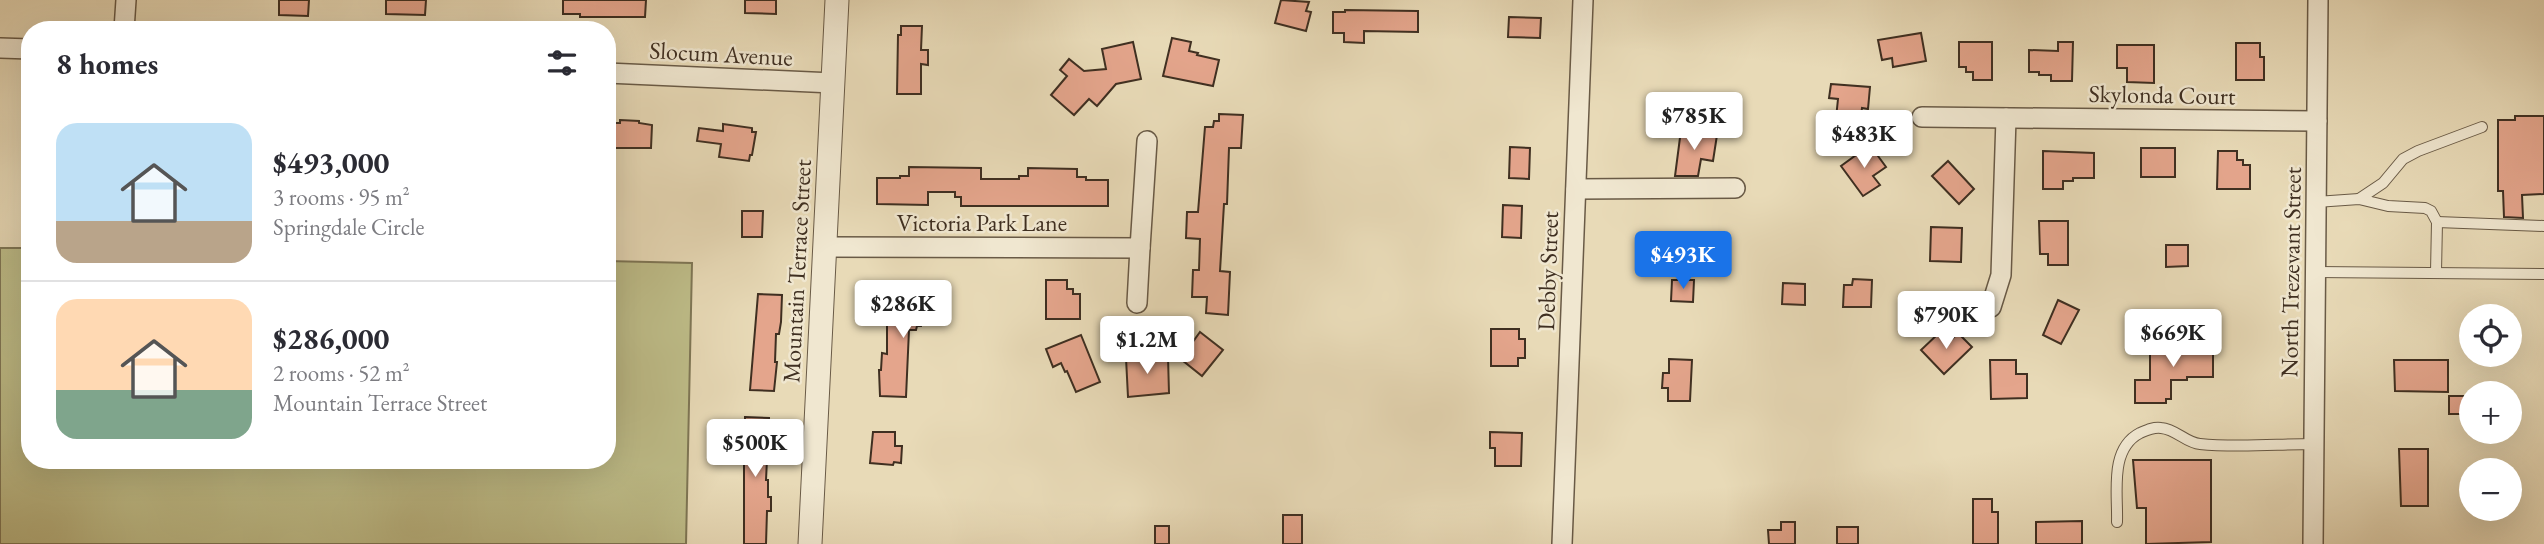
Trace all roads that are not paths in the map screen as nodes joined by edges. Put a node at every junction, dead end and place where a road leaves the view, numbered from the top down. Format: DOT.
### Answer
graph roads {
  1 [pos="126,0"];
  2 [pos="838,0"];
  3 [pos="1583,0"];
  4 [pos="2318,0"];
  5 [pos="125,21"];
  6 [pos="0,48"];
  7 [pos="21,49"];
  8 [pos="616,73"];
  9 [pos="833,83"];
  10 [pos="1922,117"];
  11 [pos="2006,118"];
  12 [pos="2317,121"];
  13 [pos="2482,127"];
  14 [pos="1147,141"];
  15 [pos="1735,188"];
  16 [pos="1576,189"];
  17 [pos="2359,199"];
  18 [pos="2316,202"];
  19 [pos="2437,222"];
  20 [pos="2544,226"];
  21 [pos="825,247"];
  22 [pos="1140,248"];
  23 [pos="2316,272"];
  24 [pos="2436,272"];
  25 [pos="2544,274"];
  26 [pos="1137,303"];
  27 [pos="1991,307"];
  28 [pos="2314,444"];
  29 [pos="2117,522"];
  30 [pos="810,544"];
  31 [pos="1562,544"];
  32 [pos="2313,544"];
  1 -- 5 [label="street"];
  2 -- 9 [label="street, Mountain Terrace Street"];
  3 -- 16 [label="street, Debby Street"];
  4 -- 12 [label="street, North Trezevant Street"];
  6 -- 7 [label="street"];
  8 -- 9 [label="street, Slocum Avenue"];
  9 -- 21 [label="street, Mountain Terrace Street"];
  10 -- 11 [label="street, Skylonda Court"];
  11 -- 12 [label="street, Skylonda Court"];
  11 -- 27 [label="street"];
  12 -- 18 [label="street, North Trezevant Street"];
  13 -- 17 [label="lane"];
  14 -- 22 [label="street"];
  15 -- 16 [label="street"];
  16 -- 31 [label="street, Debby Street"];
  17 -- 18 [label="lane"];
  17 -- 19 [label="lane"];
  18 -- 23 [label="street, North Trezevant Street"];
  19 -- 20 [label="lane"];
  19 -- 24 [label="lane"];
  21 -- 22 [label="street, Victoria Park Lane"];
  21 -- 30 [label="street, Mountain Terrace Street"];
  22 -- 26 [label="street"];
  23 -- 24 [label="lane"];
  23 -- 28 [label="street, North Trezevant Street"];
  24 -- 25 [label="lane"];
  28 -- 29 [label="lane"];
  28 -- 32 [label="street, North Trezevant Street"];
}
